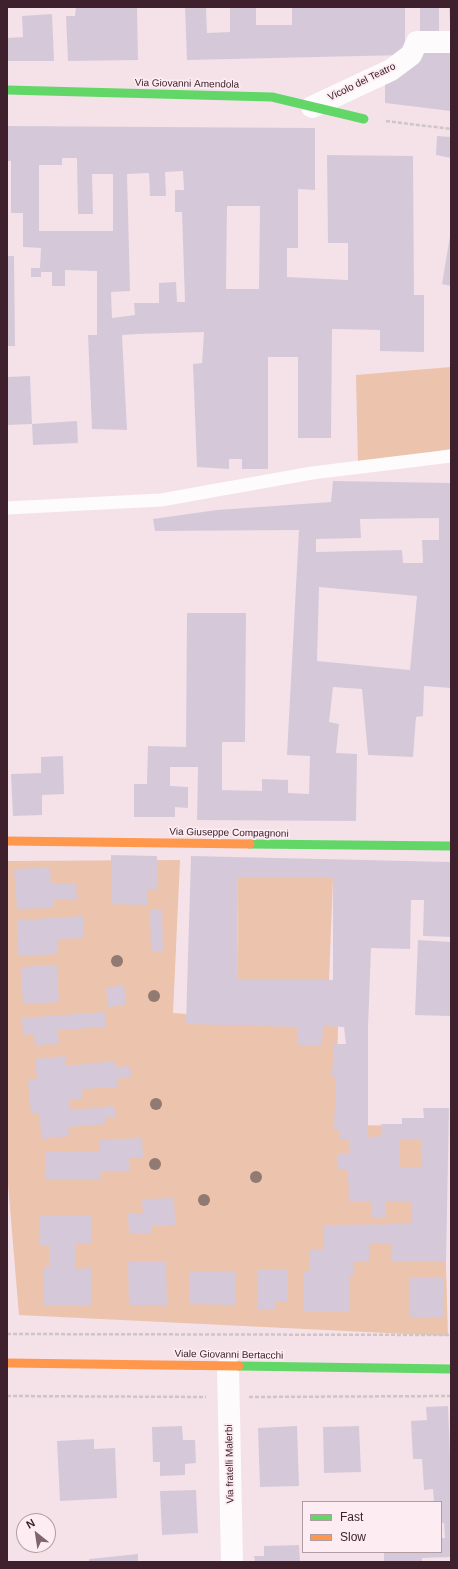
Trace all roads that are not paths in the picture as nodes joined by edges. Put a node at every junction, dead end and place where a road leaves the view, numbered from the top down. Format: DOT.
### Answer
graph roads {
  1 [pos="451,42"];
  2 [pos="7,90"];
  3 [pos="312,107"];
  4 [pos="364,119"];
  5 [pos="451,456"];
  6 [pos="7,508"];
  7 [pos="7,841"];
  8 [pos="451,846"];
  9 [pos="7,1363"];
  10 [pos="228,1366"];
  11 [pos="451,1369"];
  12 [pos="232,1562"];
  1 -- 3 [label="street, Vicolo del Teatro"];
  2 -- 3 [label="street, Via Giovanni Amendola"];
  3 -- 4 [label="street, Via Giovanni Amendola"];
  5 -- 6 [label="lane"];
  7 -- 8 [label="street, Via Giuseppe Compagnoni"];
  9 -- 10 [label="street, Viale Giovanni Bertacchi"];
  10 -- 11 [label="street, Viale Giovanni Bertacchi"];
  10 -- 12 [label="street, Via fratelli Malerbi"];
}
